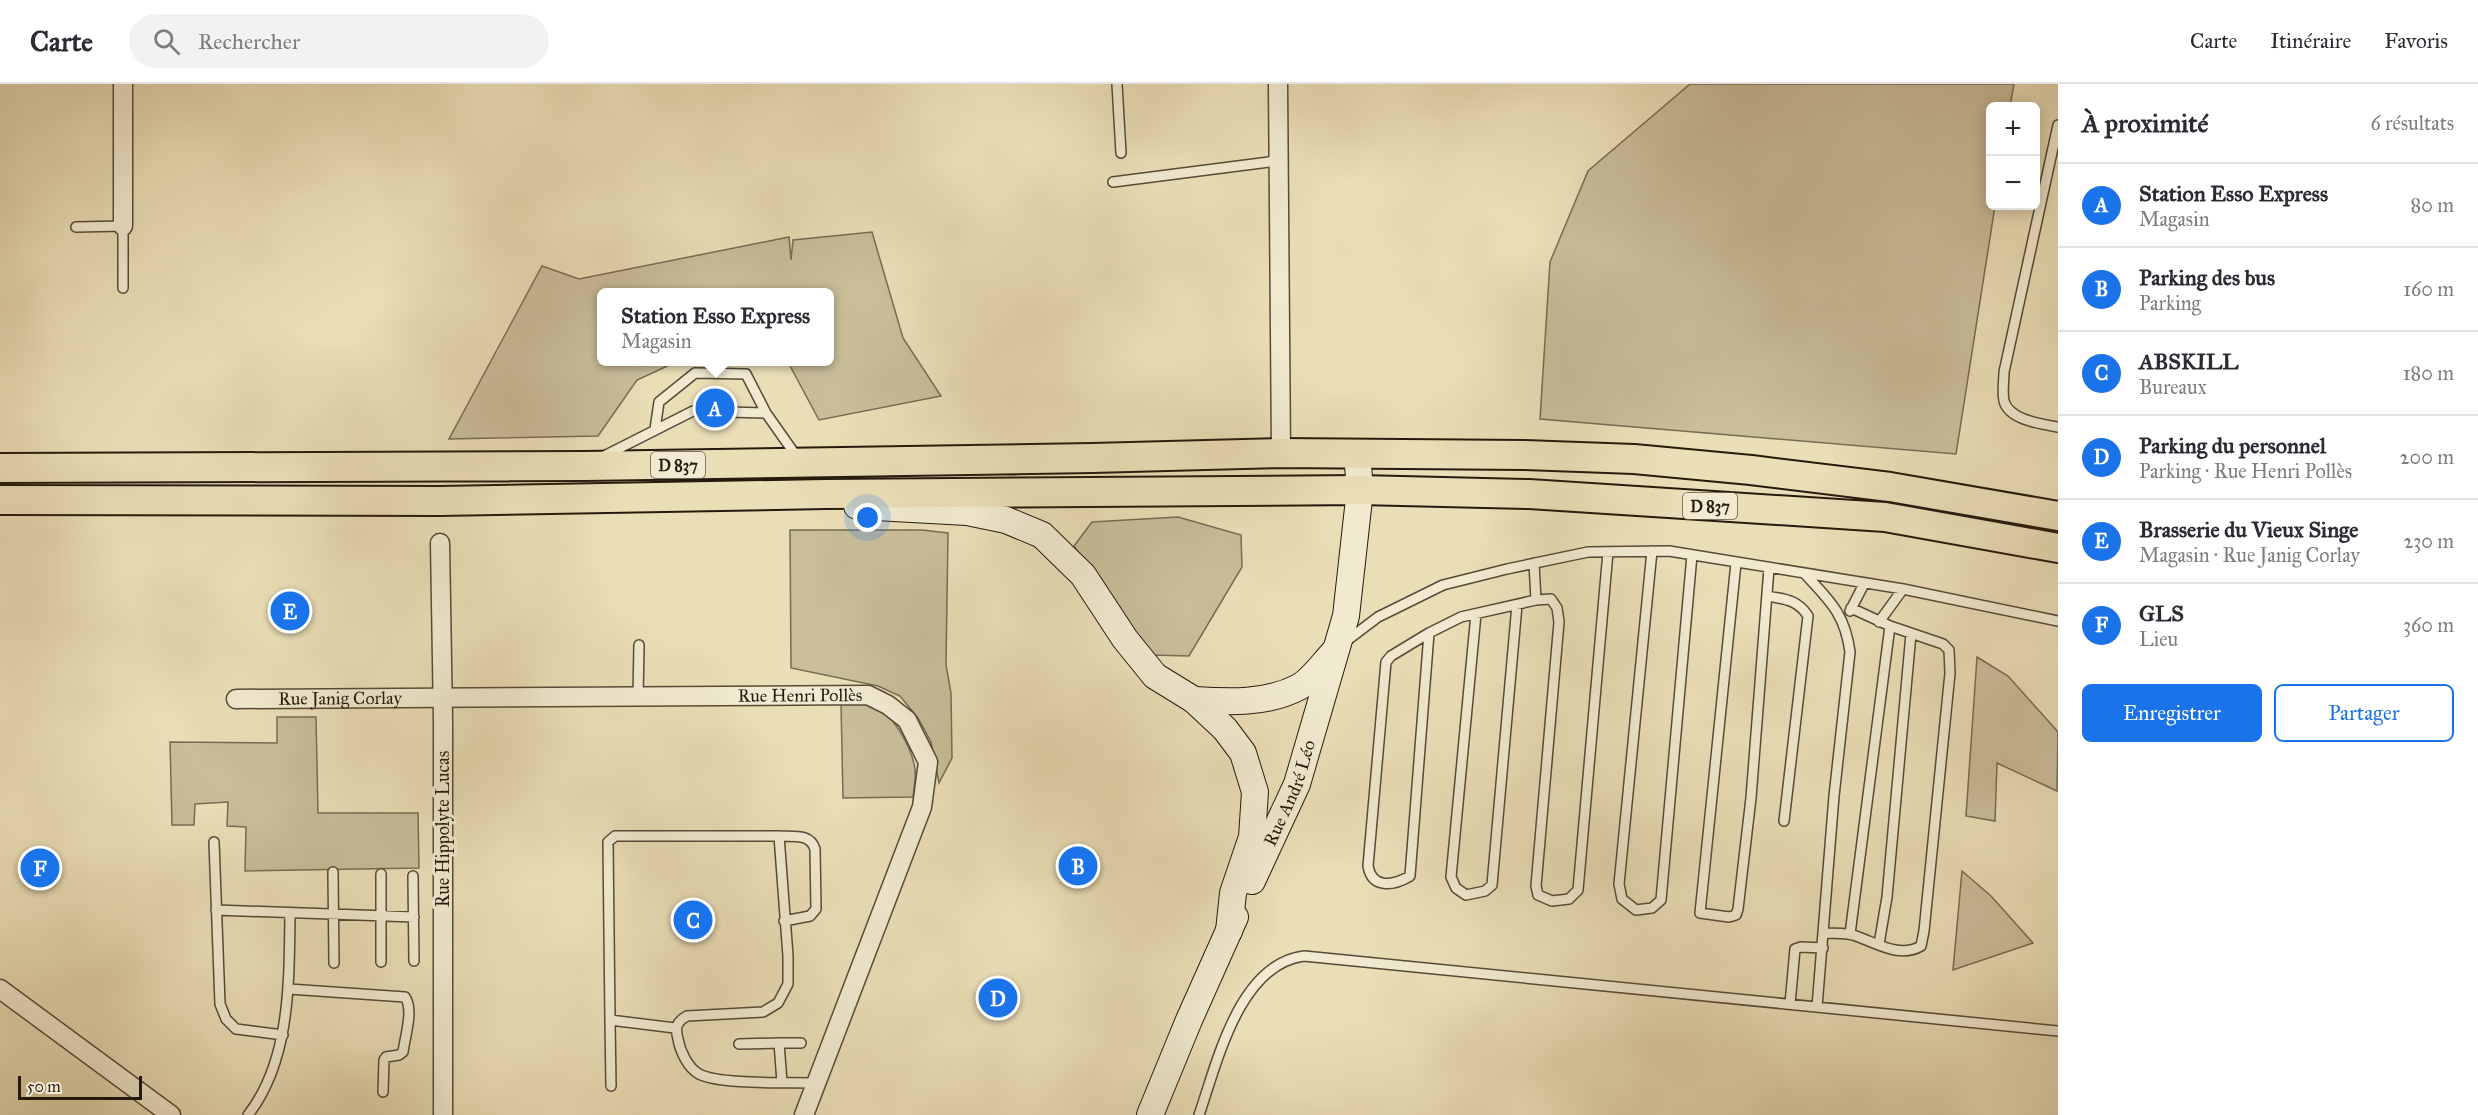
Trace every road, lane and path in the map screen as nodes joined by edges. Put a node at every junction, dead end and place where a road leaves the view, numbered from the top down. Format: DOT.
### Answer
graph roads {
  1 [pos="123,84"];
  2 [pos="1117,84"];
  3 [pos="1278,84"];
  4 [pos="2058,125"];
  5 [pos="1120,153"];
  6 [pos="1279,158"];
  7 [pos="1113,182"];
  8 [pos="123,226"];
  9 [pos="76,227"];
  10 [pos="123,288"];
  11 [pos="766,413"];
  12 [pos="2058,427"];
  13 [pos="655,429"];
  14 [pos="1281,453"];
  15 [pos="1357,453"];
  16 [pos="802,463"];
  17 [pos="585,466"];
  18 [pos="0,468"];
  19 [pos="1360,490"];
  20 [pos="826,494"];
  21 [pos="0,500"];
  22 [pos="2058,516"];
  23 [pos="440,543"];
  24 [pos="2058,548"];
  25 [pos="1653,551"];
  26 [pos="1608,552"];
  27 [pos="1692,555"];
  28 [pos="1736,562"];
  29 [pos="1534,563"];
  30 [pos="1769,568"];
  31 [pos="1805,574"];
  32 [pos="1864,584"];
  33 [pos="1903,589"];
  34 [pos="1767,596"];
  35 [pos="1536,600"];
  36 [pos="1517,605"];
  37 [pos="1851,608"];
  38 [pos="1476,614"];
  39 [pos="2058,621"];
  40 [pos="1844,622"];
  41 [pos="1879,622"];
  42 [pos="1890,626"];
  43 [pos="1429,633"];
  44 [pos="1911,634"];
  45 [pos="639,645"];
  46 [pos="1338,647"];
  47 [pos="442,698"];
  48 [pos="638,698"];
  49 [pos="236,699"];
  50 [pos="1194,700"];
  51 [pos="1784,821"];
  52 [pos="778,836"];
  53 [pos="214,842"];
  54 [pos="333,872"];
  55 [pos="381,874"];
  56 [pos="413,876"];
  57 [pos="216,910"];
  58 [pos="290,914"];
  59 [pos="333,915"];
  60 [pos="381,916"];
  61 [pos="414,917"];
  62 [pos="784,921"];
  63 [pos="1228,931"];
  64 [pos="1825,933"];
  65 [pos="1850,934"];
  66 [pos="1879,944"];
  67 [pos="1823,948"];
  68 [pos="414,961"];
  69 [pos="381,962"];
  70 [pos="334,963"];
  71 [pos="0,989"];
  72 [pos="289,989"];
  73 [pos="1790,1004"];
  74 [pos="1817,1007"];
  75 [pos="610,1020"];
  76 [pos="675,1028"];
  77 [pos="2058,1031"];
  78 [pos="283,1035"];
  79 [pos="779,1043"];
  80 [pos="801,1043"];
  81 [pos="739,1044"];
  82 [pos="782,1082"];
  83 [pos="816,1083"];
  84 [pos="611,1086"];
  85 [pos="382,1092"];
  86 [pos="171,1115"];
  87 [pos="248,1115"];
  88 [pos="443,1115"];
  89 [pos="804,1115"];
  90 [pos="1150,1115"];
  91 [pos="1199,1115"];
  1 -- 8 [label="street"];
  2 -- 5 [label="lane"];
  3 -- 6 [label="street"];
  4 -- 12 [label="lane"];
  6 -- 7 [label="lane"];
  6 -- 14 [label="street"];
  8 -- 9 [label="lane"];
  8 -- 10 [label="lane"];
  11 -- 13 [label="lane"];
  11 -- 13 [label="lane"];
  11 -- 16 [label="lane"];
  13 -- 17 [label="lane"];
  14 -- 15 [label="main road, D 837"];
  14 -- 16 [label="main road, D 837"];
  15 -- 19 [label="street, Rue André Léo"];
  15 -- 22 [label="main road, D 837"];
  16 -- 17 [label="main road, D 837"];
  17 -- 18 [label="main road, D 837"];
  19 -- 20 [label="main road, D 837"];
  19 -- 24 [label="main road, D 837"];
  19 -- 46 [label="street, Rue André Léo"];
  20 -- 21 [label="main road, D 837"];
  20 -- 50 [label="street"];
  23 -- 47 [label="street, Rue Hippolyte Lucas"];
  25 -- 26 [label="lane"];
  25 -- 27 [label="lane"];
  25 -- 27 [label="lane"];
  26 -- 29 [label="lane"];
  26 -- 35 [label="lane"];
  27 -- 28 [label="lane"];
  28 -- 30 [label="lane"];
  28 -- 34 [label="lane"];
  29 -- 35 [label="lane"];
  29 -- 46 [label="lane"];
  30 -- 31 [label="lane"];
  30 -- 34 [label="lane"];
  31 -- 32 [label="lane"];
  31 -- 40 [label="lane"];
  32 -- 33 [label="lane"];
  32 -- 37 [label="lane"];
  33 -- 39 [label="lane"];
  33 -- 41 [label="lane"];
  34 -- 51 [label="lane"];
  35 -- 36 [label="lane"];
  36 -- 38 [label="lane"];
  36 -- 38 [label="lane"];
  37 -- 40 [label="lane"];
  37 -- 41 [label="lane"];
  38 -- 43 [label="lane"];
  40 -- 64 [label="lane"];
  41 -- 42 [label="lane"];
  42 -- 44 [label="lane"];
  42 -- 65 [label="lane"];
  43 -- 43 [label="lane"];
  44 -- 66 [label="lane"];
  44 -- 66 [label="lane"];
  45 -- 48 [label="lane"];
  46 -- 50 [label="street"];
  46 -- 63 [label="street, Rue André Léo"];
  47 -- 48 [label="street, Rue Henri Pollès"];
  47 -- 49 [label="street, Rue Janig Corlay"];
  47 -- 88 [label="street, Rue Hippolyte Lucas"];
  48 -- 83 [label="street, Rue Henri Pollès"];
  50 -- 63 [label="street"];
  52 -- 62 [label="lane"];
  52 -- 62 [label="lane"];
  52 -- 75 [label="lane"];
  53 -- 57 [label="lane"];
  54 -- 59 [label="lane"];
  55 -- 60 [label="lane"];
  56 -- 61 [label="lane"];
  57 -- 58 [label="lane"];
  57 -- 78 [label="lane"];
  58 -- 59 [label="lane"];
  58 -- 72 [label="lane"];
  59 -- 60 [label="lane"];
  59 -- 70 [label="lane"];
  60 -- 61 [label="lane"];
  60 -- 69 [label="lane"];
  61 -- 68 [label="lane"];
  62 -- 76 [label="lane"];
  63 -- 90 [label="street, Rue André Léo"];
  64 -- 65 [label="lane"];
  64 -- 67 [label="lane"];
  65 -- 66 [label="lane"];
  67 -- 73 [label="lane"];
  67 -- 74 [label="lane"];
  71 -- 86 [label="street"];
  72 -- 78 [label="lane"];
  72 -- 85 [label="lane"];
  73 -- 74 [label="lane"];
  73 -- 91 [label="lane"];
  74 -- 77 [label="lane"];
  75 -- 76 [label="lane"];
  75 -- 84 [label="lane"];
  76 -- 82 [label="lane"];
  78 -- 87 [label="lane"];
  79 -- 80 [label="lane"];
  79 -- 81 [label="lane"];
  79 -- 82 [label="lane"];
  82 -- 83 [label="lane"];
  83 -- 89 [label="street, Rue Henri Pollès"];
}
